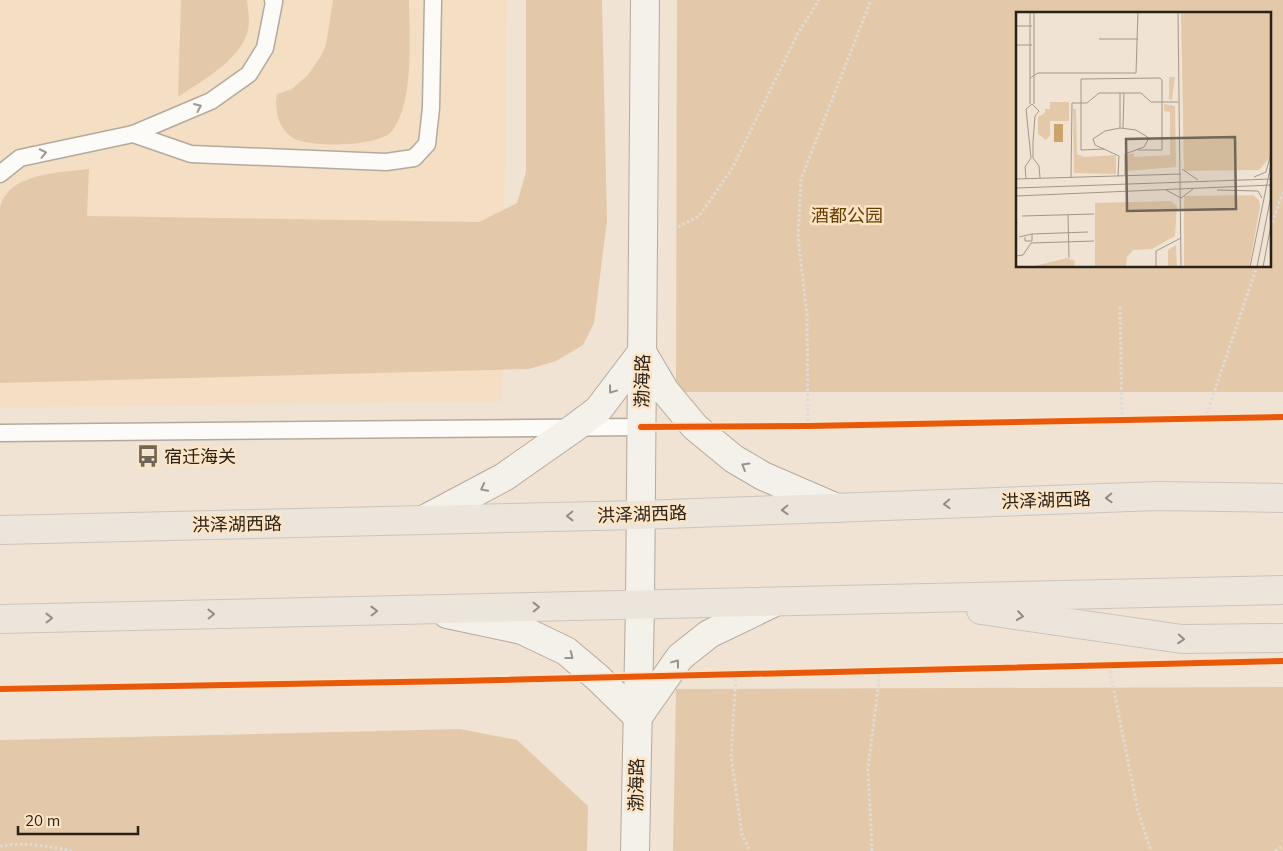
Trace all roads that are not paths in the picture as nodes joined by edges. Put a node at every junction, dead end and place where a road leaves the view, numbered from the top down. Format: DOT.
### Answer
graph roads {
  1 [pos="433,0"];
  2 [pos="645,0"];
  3 [pos="275,1"];
  4 [pos="134,134"];
  5 [pos="0,158"];
  6 [pos="20,158"];
  7 [pos="0,174"];
  8 [pos="642,352"];
  9 [pos="641,427"];
  10 [pos="574,428"];
  11 [pos="0,433"];
  12 [pos="1283,490"];
  13 [pos="1158,496"];
  14 [pos="1283,498"];
  15 [pos="837,508"];
  16 [pos="640,515"];
  17 [pos="423,520"];
  18 [pos="0,530"];
  19 [pos="1283,590"];
  20 [pos="903,599"];
  21 [pos="775,602"];
  22 [pos="640,605"];
  23 [pos="425,610"];
  24 [pos="0,619"];
  25 [pos="1283,638"];
  26 [pos="638,716"];
  27 [pos="635,851"];
  1 -- 4 [label="lane"];
  2 -- 8 [label="street, 渤海路"];
  4 -- 3 [label="lane, one-way"];
  6 -- 4 [label="lane, one-way"];
  5 -- 6 [label="lane"];
  6 -- 7 [label="lane"];
  8 -- 9 [label="street, 渤海路"];
  8 -- 10 [label="street, one-way"];
  15 -- 8 [label="street, one-way"];
  9 -- 10 [label="lane"];
  9 -- 16 [label="street, 渤海路"];
  10 -- 11 [label="lane"];
  10 -- 17 [label="street, one-way"];
  12 -- 13 [label="main road"];
  13 -- 14 [label="main road, 洪泽湖西路"];
  13 -- 15 [label="main road, 洪泽湖西路, one-way"];
  15 -- 16 [label="main road, 洪泽湖西路, one-way"];
  16 -- 17 [label="main road, 洪泽湖西路, one-way"];
  16 -- 22 [label="street, 渤海路"];
  17 -- 18 [label="main road, 洪泽湖西路"];
  19 -- 20 [label="main road"];
  20 -- 21 [label="main road"];
  20 -- 25 [label="main road, one-way"];
  21 -- 22 [label="main road"];
  26 -- 21 [label="street, one-way"];
  23 -- 22 [label="main road, one-way"];
  22 -- 26 [label="street, 渤海路"];
  24 -- 23 [label="main road, one-way"];
  23 -- 26 [label="street, one-way"];
  26 -- 27 [label="street, 渤海路"];
}
